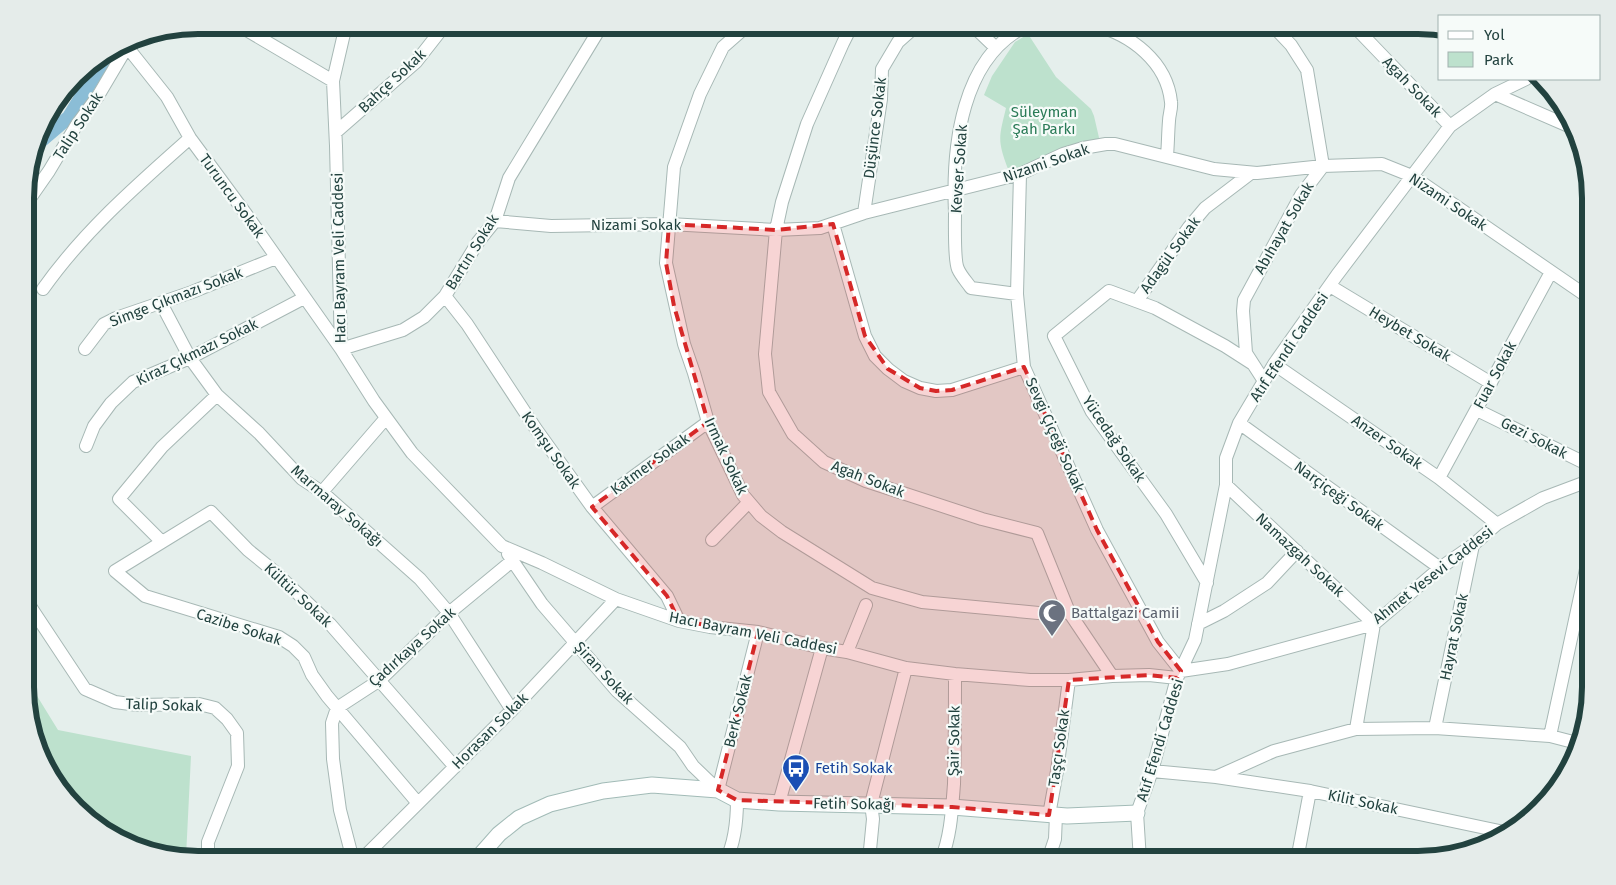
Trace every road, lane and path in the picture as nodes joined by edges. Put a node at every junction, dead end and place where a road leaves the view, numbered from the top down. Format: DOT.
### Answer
graph roads {
  1 [pos="253,34"];
  2 [pos="344,34"];
  3 [pos="438,34"];
  4 [pos="597,34"];
  5 [pos="738,34"];
  6 [pos="848,34"];
  7 [pos="906,34"];
  8 [pos="981,34"];
  9 [pos="1012,34"];
  10 [pos="1119,34"];
  11 [pos="1281,34"];
  12 [pos="1363,34"];
  13 [pos="996,48"];
  14 [pos="129,49"];
  15 [pos="122,53"];
  16 [pos="1522,80"];
  17 [pos="333,81"];
  18 [pos="1495,94"];
  19 [pos="1565,125"];
  20 [pos="1450,126"];
  21 [pos="336,132"];
  22 [pos="190,138"];
  23 [pos="1167,156"];
  24 [pos="1323,166"];
  25 [pos="1251,173"];
  26 [pos="1020,174"];
  27 [pos="1412,176"];
  28 [pos="954,190"];
  29 [pos="34,192"];
  30 [pos="864,213"];
  31 [pos="494,221"];
  32 [pos="669,224"];
  33 [pos="833,224"];
  34 [pos="776,230"];
  35 [pos="276,258"];
  36 [pos="1551,272"];
  37 [pos="1330,286"];
  38 [pos="43,289"];
  39 [pos="1582,293"];
  40 [pos="1017,294"];
  41 [pos="445,296"];
  42 [pos="304,298"];
  43 [pos="1137,301"];
  44 [pos="161,303"];
  45 [pos="85,349"];
  46 [pos="340,349"];
  47 [pos="190,358"];
  48 [pos="1252,364"];
  49 [pos="1274,364"];
  50 [pos="1024,367"];
  51 [pos="1264,381"];
  52 [pos="1491,383"];
  53 [pos="217,395"];
  54 [pos="1477,410"];
  55 [pos="386,418"];
  56 [pos="708,422"];
  57 [pos="1239,424"];
  58 [pos="86,446"];
  59 [pos="1582,462"];
  60 [pos="1439,478"];
  61 [pos="1582,483"];
  62 [pos="1226,485"];
  63 [pos="322,492"];
  64 [pos="749,502"];
  65 [pos="592,507"];
  66 [pos="1497,524"];
  67 [pos="712,540"];
  68 [pos="162,542"];
  69 [pos="1473,545"];
  70 [pos="502,546"];
  71 [pos="1297,551"];
  72 [pos="512,562"];
  73 [pos="1440,568"];
  74 [pos="115,571"];
  75 [pos="1206,583"];
  76 [pos="1582,588"];
  77 [pos="616,599"];
  78 [pos="866,605"];
  79 [pos="34,612"];
  80 [pos="1069,612"];
  81 [pos="449,613"];
  82 [pos="680,621"];
  83 [pos="1198,624"];
  84 [pos="1374,624"];
  85 [pos="758,632"];
  86 [pos="576,643"];
  87 [pos="822,648"];
  88 [pos="847,652"];
  89 [pos="906,668"];
  90 [pos="955,674"];
  91 [pos="1179,674"];
  92 [pos="1112,676"];
  93 [pos="380,680"];
  94 [pos="1069,680"];
  95 [pos="337,708"];
  96 [pos="512,710"];
  97 [pos="1435,728"];
  98 [pos="1356,729"];
  99 [pos="1550,736"];
  100 [pos="1573,741"];
  101 [pos="456,766"];
  102 [pos="1152,770"];
  103 [pos="1216,777"];
  104 [pos="718,790"];
  105 [pos="1310,791"];
  106 [pos="737,800"];
  107 [pos="417,802"];
  108 [pos="779,803"];
  109 [pos="871,804"];
  110 [pos="952,807"];
  111 [pos="1137,814"];
  112 [pos="1053,815"];
  113 [pos="1495,831"];
  114 [pos="208,851"];
  115 [pos="351,851"];
  116 [pos="370,851"];
  117 [pos="484,851"];
  118 [pos="730,851"];
  119 [pos="870,851"];
  120 [pos="945,851"];
  121 [pos="1051,851"];
  122 [pos="1139,851"];
  123 [pos="1299,851"];
  1 -- 17 [label="street"];
  2 -- 17 [label="street, Hacı Bayram Veli Caddesi"];
  3 -- 21 [label="street, Bahçe Sokak"];
  4 -- 31 [label="street, Bartın Sokak"];
  5 -- 32 [label="street, Irmak Sokak"];
  6 -- 34 [label="street, Agah Sokak"];
  7 -- 30 [label="street, Düşünce Sokak"];
  8 -- 13 [label="street"];
  9 -- 13 [label="street, Kevser Sokak"];
  10 -- 23 [label="street"];
  11 -- 24 [label="street, Abıhayat Sokak"];
  12 -- 20 [label="street, Agah Sokak"];
  13 -- 28 [label="street, Kevser Sokak"];
  14 -- 22 [label="street, Turuncu Sokak"];
  15 -- 29 [label="street, Talip Sokak"];
  16 -- 18 [label="street, Atıf Efendi Caddesi"];
  17 -- 21 [label="street, Hacı Bayram Veli Caddesi"];
  18 -- 19 [label="street"];
  18 -- 20 [label="street, Atıf Efendi Caddesi"];
  20 -- 27 [label="street, Atıf Efendi Caddesi"];
  21 -- 46 [label="street, Hacı Bayram Veli Caddesi"];
  22 -- 35 [label="street, Turuncu Sokak"];
  22 -- 38 [label="street"];
  23 -- 25 [label="street, Nizami Sokak"];
  23 -- 26 [label="street, Nizami Sokak"];
  24 -- 25 [label="street, Nizami Sokak"];
  24 -- 27 [label="street, Nizami Sokak"];
  24 -- 48 [label="street, Abıhayat Sokak"];
  25 -- 43 [label="street, Adagül Sokak"];
  26 -- 28 [label="street, Nizami Sokak"];
  26 -- 40 [label="street, Sevgi Çiçeği Sokak"];
  27 -- 36 [label="street, Nizami Sokak"];
  27 -- 37 [label="street, Atıf Efendi Caddesi"];
  28 -- 30 [label="street, Nizami Sokak"];
  28 -- 40 [label="street, Kevser Sokak"];
  30 -- 33 [label="street, Nizami Sokak"];
  31 -- 32 [label="street, Nizami Sokak"];
  31 -- 41 [label="street, Bartın Sokak"];
  32 -- 34 [label="street, Nizami Sokak"];
  32 -- 56 [label="street, Irmak Sokak"];
  33 -- 34 [label="street, Nizami Sokak"];
  33 -- 50 [label="street"];
  34 -- 80 [label="street, Agah Sokak"];
  35 -- 42 [label="street, Turuncu Sokak"];
  35 -- 44 [label="street, Simge Çıkmazı Sokak"];
  36 -- 39 [label="street, Nizami Sokak"];
  36 -- 52 [label="street, Fuar Sokak"];
  37 -- 49 [label="street, Atıf Efendi Caddesi"];
  37 -- 52 [label="street, Heybet Sokak"];
  40 -- 50 [label="street, Sevgi Çiçeği Sokak"];
  41 -- 46 [label="street, Bartın Sokak"];
  41 -- 65 [label="street, Komşu Sokak"];
  42 -- 46 [label="street, Turuncu Sokak"];
  42 -- 47 [label="street, Kiraz Çıkmazı Sokak"];
  43 -- 48 [label="street, Yücedağ Sokak"];
  43 -- 75 [label="street, Yücedağ Sokak"];
  44 -- 45 [label="street, Simge Çıkmazı Sokak"];
  44 -- 47 [label="street, Marmaray Sokağı"];
  46 -- 55 [label="street, Hacı Bayram Veli Caddesi"];
  47 -- 53 [label="street, Marmaray Sokağı"];
  47 -- 58 [label="street, Kiraz Çıkmazı Sokak"];
  48 -- 51 [label="street, Abıhayat Sokak"];
  49 -- 51 [label="street, Atıf Efendi Caddesi"];
  49 -- 60 [label="street, Anzer Sokak"];
  50 -- 91 [label="street, Sevgi Çiçeği Sokak"];
  51 -- 57 [label="street, Atıf Efendi Caddesi"];
  52 -- 54 [label="street, Fuar Sokak"];
  53 -- 63 [label="street, Marmaray Sokağı"];
  53 -- 68 [label="street"];
  54 -- 59 [label="street, Gezi Sokak"];
  54 -- 60 [label="street, Fuar Sokak"];
  55 -- 63 [label="street"];
  55 -- 70 [label="street, Hacı Bayram Veli Caddesi"];
  56 -- 64 [label="street, Irmak Sokak"];
  56 -- 65 [label="street, Katmer Sokak"];
  57 -- 62 [label="street, Atıf Efendi Caddesi"];
  57 -- 73 [label="street, Narçiçeği Sokak"];
  60 -- 66 [label="street, Anzer Sokak"];
  61 -- 66 [label="street, Ahmet Yesevi Caddesi"];
  62 -- 71 [label="street, Namazgah Sokak"];
  62 -- 75 [label="street, Atıf Efendi Caddesi"];
  63 -- 81 [label="street, Marmaray Sokağı"];
  64 -- 67 [label="street"];
  64 -- 80 [label="street, Irmak Sokak"];
  65 -- 82 [label="street, Komşu Sokak"];
  66 -- 69 [label="street, Ahmet Yesevi Caddesi"];
  68 -- 74 [label="street, Kültür Sokak"];
  68 -- 93 [label="street, Kültür Sokak"];
  69 -- 73 [label="street, Ahmet Yesevi Caddesi"];
  69 -- 97 [label="street, Hayrat Sokak"];
  70 -- 72 [label="street, Şiran Sokak"];
  70 -- 77 [label="street, Hacı Bayram Veli Caddesi"];
  71 -- 83 [label="street"];
  71 -- 84 [label="street, Namazgah Sokak"];
  72 -- 81 [label="street, Çadırkaya Sokak"];
  72 -- 86 [label="street, Şiran Sokak"];
  73 -- 84 [label="street, Ahmet Yesevi Caddesi"];
  74 -- 95 [label="street, Cazibe Sokak"];
  75 -- 83 [label="street, Atıf Efendi Caddesi"];
  76 -- 99 [label="street"];
  77 -- 82 [label="street, Hacı Bayram Veli Caddesi"];
  77 -- 86 [label="street, Horasan Sokak"];
  78 -- 88 [label="street"];
  79 -- 114 [label="street, Talip Sokak"];
  80 -- 92 [label="street, Agah Sokak"];
  81 -- 93 [label="street, Çadırkaya Sokak"];
  81 -- 96 [label="street, Marmaray Sokağı"];
  82 -- 85 [label="street, Hacı Bayram Veli Caddesi"];
  83 -- 91 [label="street, Atıf Efendi Caddesi"];
  84 -- 91 [label="street, Ahmet Yesevi Caddesi"];
  84 -- 98 [label="street"];
  85 -- 87 [label="street, Hacı Bayram Veli Caddesi"];
  85 -- 104 [label="street, Berk Sokak"];
  86 -- 96 [label="street, Horasan Sokak"];
  86 -- 104 [label="street, Şiran Sokak"];
  87 -- 88 [label="street, Hacı Bayram Veli Caddesi"];
  87 -- 108 [label="street"];
  88 -- 89 [label="street, Hacı Bayram Veli Caddesi"];
  89 -- 90 [label="street, Hacı Bayram Veli Caddesi"];
  89 -- 109 [label="street"];
  90 -- 94 [label="street, Hacı Bayram Veli Caddesi"];
  90 -- 110 [label="street, Şair Sokak"];
  91 -- 92 [label="street, Hacı Bayram Veli Caddesi"];
  91 -- 102 [label="street, Atıf Efendi Caddesi"];
  92 -- 94 [label="street, Hacı Bayram Veli Caddesi"];
  93 -- 95 [label="street, Çadırkaya Sokak"];
  93 -- 101 [label="street, Kültür Sokak"];
  94 -- 112 [label="street, Taşçı Sokak"];
  95 -- 107 [label="street, Cazibe Sokak"];
  95 -- 115 [label="street"];
  96 -- 101 [label="street, Horasan Sokak"];
  97 -- 98 [label="street"];
  97 -- 99 [label="street"];
  98 -- 103 [label="street"];
  99 -- 100 [label="street"];
  101 -- 107 [label="street, Horasan Sokak"];
  102 -- 103 [label="street, Kilit Sokak"];
  102 -- 111 [label="street, Atıf Efendi Caddesi"];
  103 -- 105 [label="street, Kilit Sokak"];
  104 -- 106 [label="street, Fetih Sokağı"];
  104 -- 117 [label="street, Fetih Sokağı"];
  105 -- 113 [label="street, Kilit Sokak"];
  105 -- 123 [label="street"];
  106 -- 108 [label="street, Fetih Sokağı"];
  106 -- 118 [label="street"];
  107 -- 116 [label="street, Horasan Sokak"];
  108 -- 109 [label="street, Fetih Sokağı"];
  109 -- 110 [label="street, Fetih Sokağı"];
  109 -- 119 [label="street"];
  110 -- 112 [label="street, Fetih Sokağı"];
  110 -- 120 [label="street, Şair Sokak"];
  111 -- 112 [label="street, Fetih Sokağı"];
  111 -- 122 [label="street, Atıf Efendi Caddesi"];
  112 -- 121 [label="street, Taşçı Sokak"];
}
